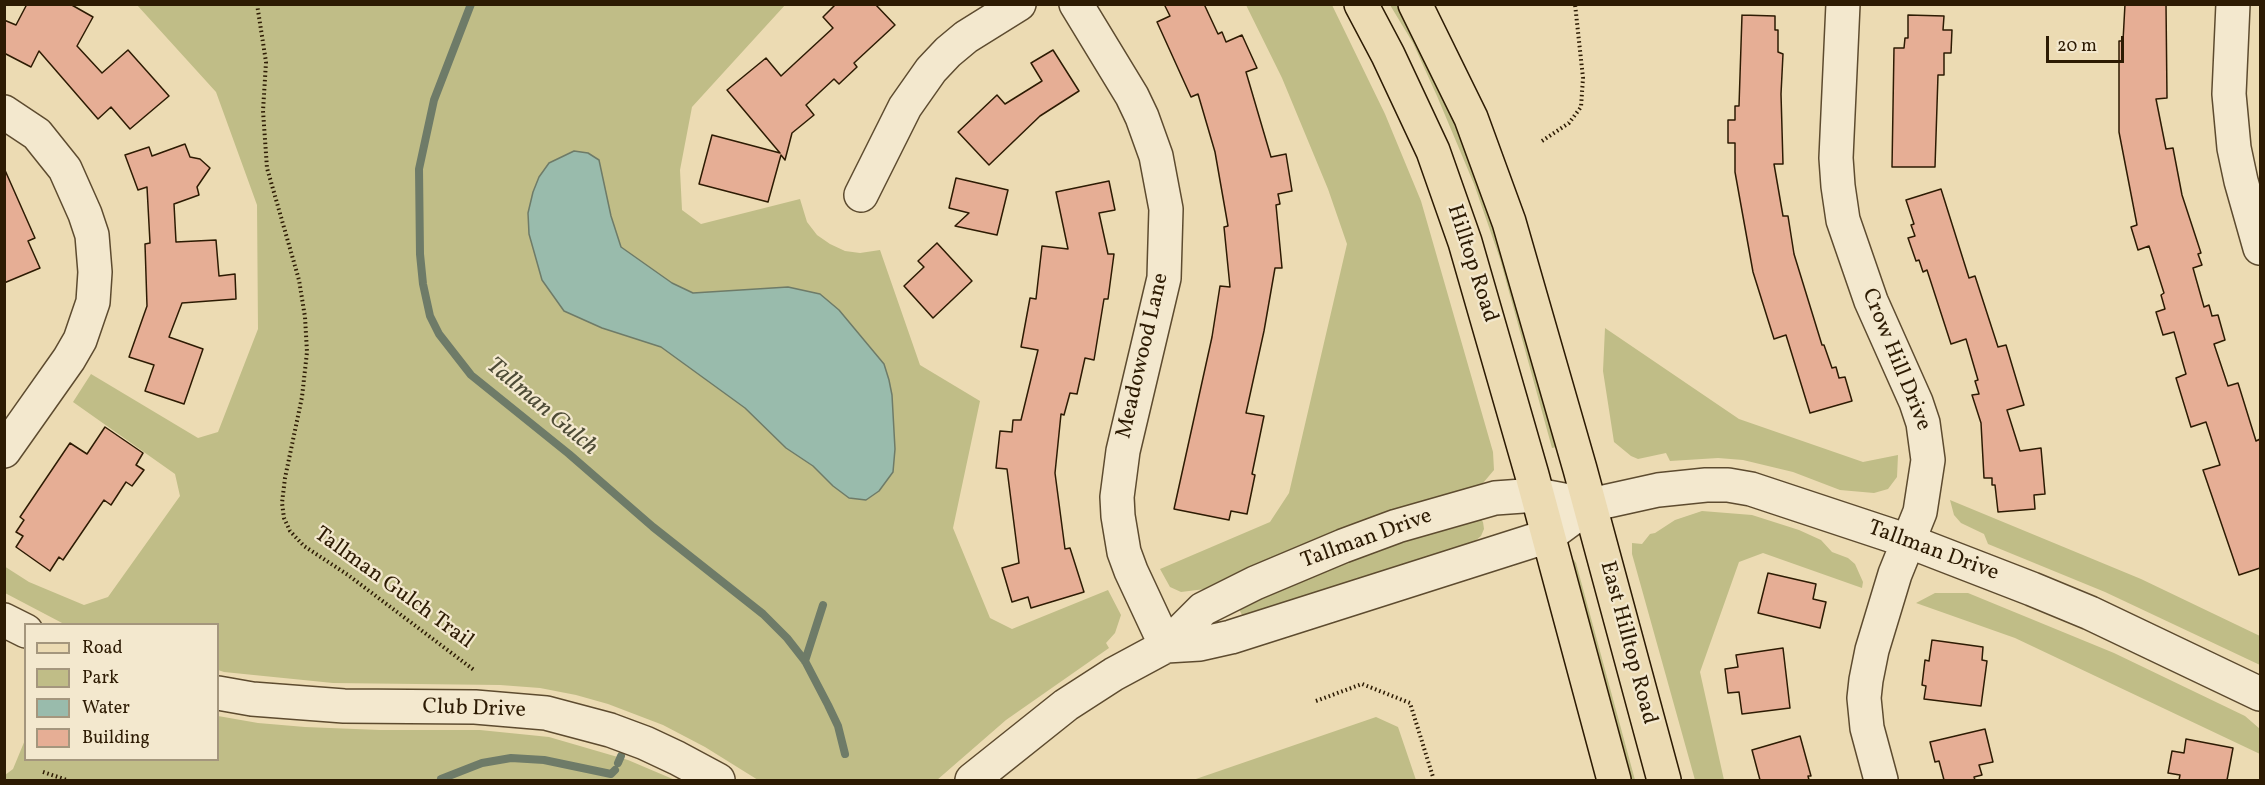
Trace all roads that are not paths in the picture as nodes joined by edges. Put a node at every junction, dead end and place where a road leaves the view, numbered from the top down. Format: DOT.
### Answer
graph roads {
  1 [pos="1019,4"];
  2 [pos="1076,4"];
  3 [pos="1361,4"];
  4 [pos="1415,4"];
  5 [pos="1843,4"];
  6 [pos="2233,4"];
  7 [pos="4,112"];
  8 [pos="861,195"];
  9 [pos="2260,248"];
  10 [pos="4,451"];
  11 [pos="1537,495"];
  12 [pos="1590,505"];
  13 [pos="1548,536"];
  14 [pos="1908,541"];
  15 [pos="4,621"];
  16 [pos="24,630"];
  17 [pos="1166,646"];
  18 [pos="219,693"];
  19 [pos="2260,694"];
  20 [pos="718,780"];
  21 [pos="972,780"];
  22 [pos="1614,780"];
  23 [pos="1664,780"];
  24 [pos="1881,780"];
  1 -- 8 [label="street"];
  2 -- 17 [label="street, Meadowood Lane"];
  3 -- 11 [label="main road, Hilltop Road"];
  4 -- 12 [label="main road"];
  5 -- 14 [label="street, Crow Hill Drive"];
  6 -- 9 [label="street"];
  7 -- 10 [label="street"];
  11 -- 12 [label="street, Tallman Drive"];
  11 -- 13 [label="main road, Hilltop Road"];
  11 -- 17 [label="street, Tallman Drive"];
  12 -- 13 [label="street, Tallman Drive"];
  12 -- 14 [label="street, Tallman Drive"];
  12 -- 23 [label="main road, East Hilltop Road"];
  13 -- 17 [label="street, Tallman Drive"];
  13 -- 22 [label="main road"];
  14 -- 19 [label="street, Tallman Drive"];
  14 -- 24 [label="street, Crow Hill Drive"];
  15 -- 16 [label="street"];
  17 -- 21 [label="street, Tallman Drive"];
  18 -- 20 [label="street, Club Drive"];
}
